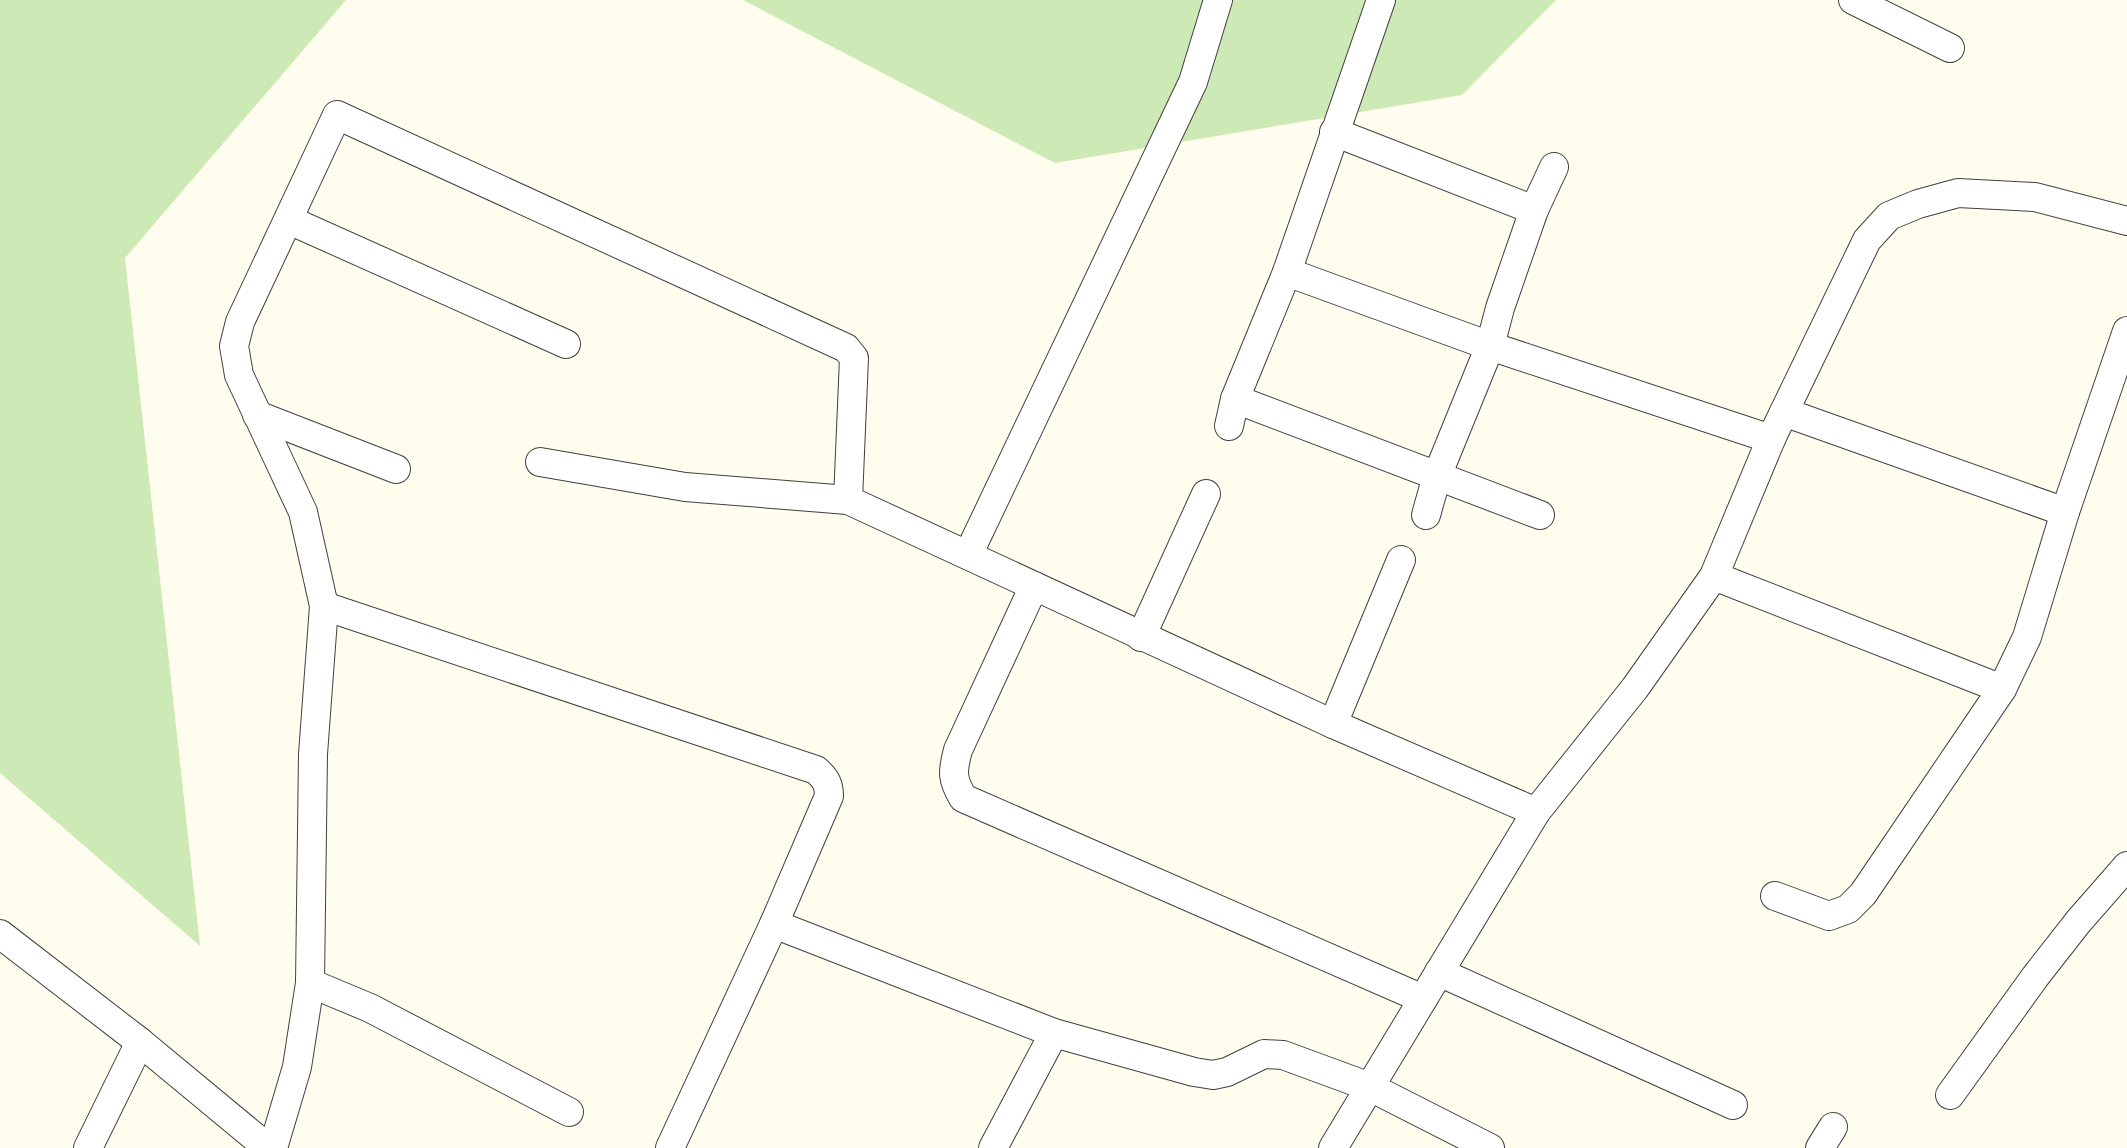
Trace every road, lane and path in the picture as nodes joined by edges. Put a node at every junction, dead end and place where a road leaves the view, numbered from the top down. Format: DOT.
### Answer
graph roads {
  1 [pos="1218,0"];
  2 [pos="1381,0"];
  3 [pos="1866,2"];
  4 [pos="1950,48"];
  5 [pos="1334,132"];
  6 [pos="1554,167"];
  7 [pos="1534,210"];
  8 [pos="289,220"];
  9 [pos="2127,222"];
  10 [pos="1286,272"];
  11 [pos="2127,330"];
  12 [pos="566,344"];
  13 [pos="1490,346"];
  14 [pos="1235,399"];
  15 [pos="1784,412"];
  16 [pos="257,415"];
  17 [pos="1229,426"];
  18 [pos="1771,439"];
  19 [pos="540,462"];
  20 [pos="396,469"];
  21 [pos="1437,476"];
  22 [pos="1206,494"];
  23 [pos="848,500"];
  24 [pos="2065,512"];
  25 [pos="1426,515"];
  26 [pos="1540,515"];
  27 [pos="968,555"];
  28 [pos="1400,560"];
  29 [pos="1714,576"];
  30 [pos="1034,586"];
  31 [pos="324,606"];
  32 [pos="1141,637"];
  33 [pos="2002,689"];
  34 [pos="1333,724"];
  35 [pos="1536,812"];
  36 [pos="2127,866"];
  37 [pos="1775,896"];
  38 [pos="774,924"];
  39 [pos="0,934"];
  40 [pos="1438,972"];
  41 [pos="310,983"];
  42 [pos="1422,999"];
  43 [pos="1054,1033"];
  44 [pos="140,1042"];
  45 [pos="1370,1087"];
  46 [pos="1950,1095"];
  47 [pos="1733,1105"];
  48 [pos="569,1112"];
  49 [pos="88,1148"];
  50 [pos="268,1148"];
  51 [pos="273,1148"];
  52 [pos="670,1148"];
  53 [pos="993,1148"];
  54 [pos="1333,1148"];
  55 [pos="1490,1148"];
  1 -- 27 [label="street"];
  2 -- 5 [label="street"];
  3 -- 4 [label="street"];
  5 -- 7 [label="street"];
  5 -- 10 [label="street"];
  6 -- 7 [label="street"];
  7 -- 13 [label="street"];
  8 -- 12 [label="street"];
  8 -- 16 [label="street"];
  8 -- 23 [label="street"];
  9 -- 15 [label="street"];
  10 -- 13 [label="street"];
  10 -- 14 [label="street"];
  11 -- 24 [label="street"];
  13 -- 18 [label="street"];
  13 -- 21 [label="street"];
  14 -- 17 [label="street"];
  14 -- 21 [label="street"];
  15 -- 18 [label="street"];
  15 -- 24 [label="street"];
  16 -- 20 [label="street"];
  16 -- 31 [label="street"];
  18 -- 29 [label="street"];
  19 -- 23 [label="street"];
  21 -- 25 [label="street"];
  21 -- 26 [label="street"];
  22 -- 32 [label="street"];
  23 -- 27 [label="street"];
  24 -- 33 [label="street"];
  27 -- 30 [label="street"];
  28 -- 34 [label="street"];
  29 -- 33 [label="street"];
  29 -- 35 [label="street"];
  30 -- 32 [label="street"];
  30 -- 42 [label="street"];
  31 -- 38 [label="street"];
  31 -- 41 [label="street"];
  32 -- 34 [label="street"];
  33 -- 37 [label="street"];
  34 -- 35 [label="street"];
  35 -- 40 [label="street"];
  36 -- 46 [label="street"];
  38 -- 43 [label="street"];
  38 -- 52 [label="street"];
  39 -- 44 [label="street"];
  40 -- 42 [label="street"];
  40 -- 47 [label="street"];
  41 -- 48 [label="street"];
  41 -- 51 [label="street"];
  42 -- 45 [label="street"];
  43 -- 45 [label="street"];
  43 -- 53 [label="street"];
  44 -- 49 [label="street"];
  44 -- 50 [label="street"];
  45 -- 54 [label="street"];
  45 -- 55 [label="street"];
}
